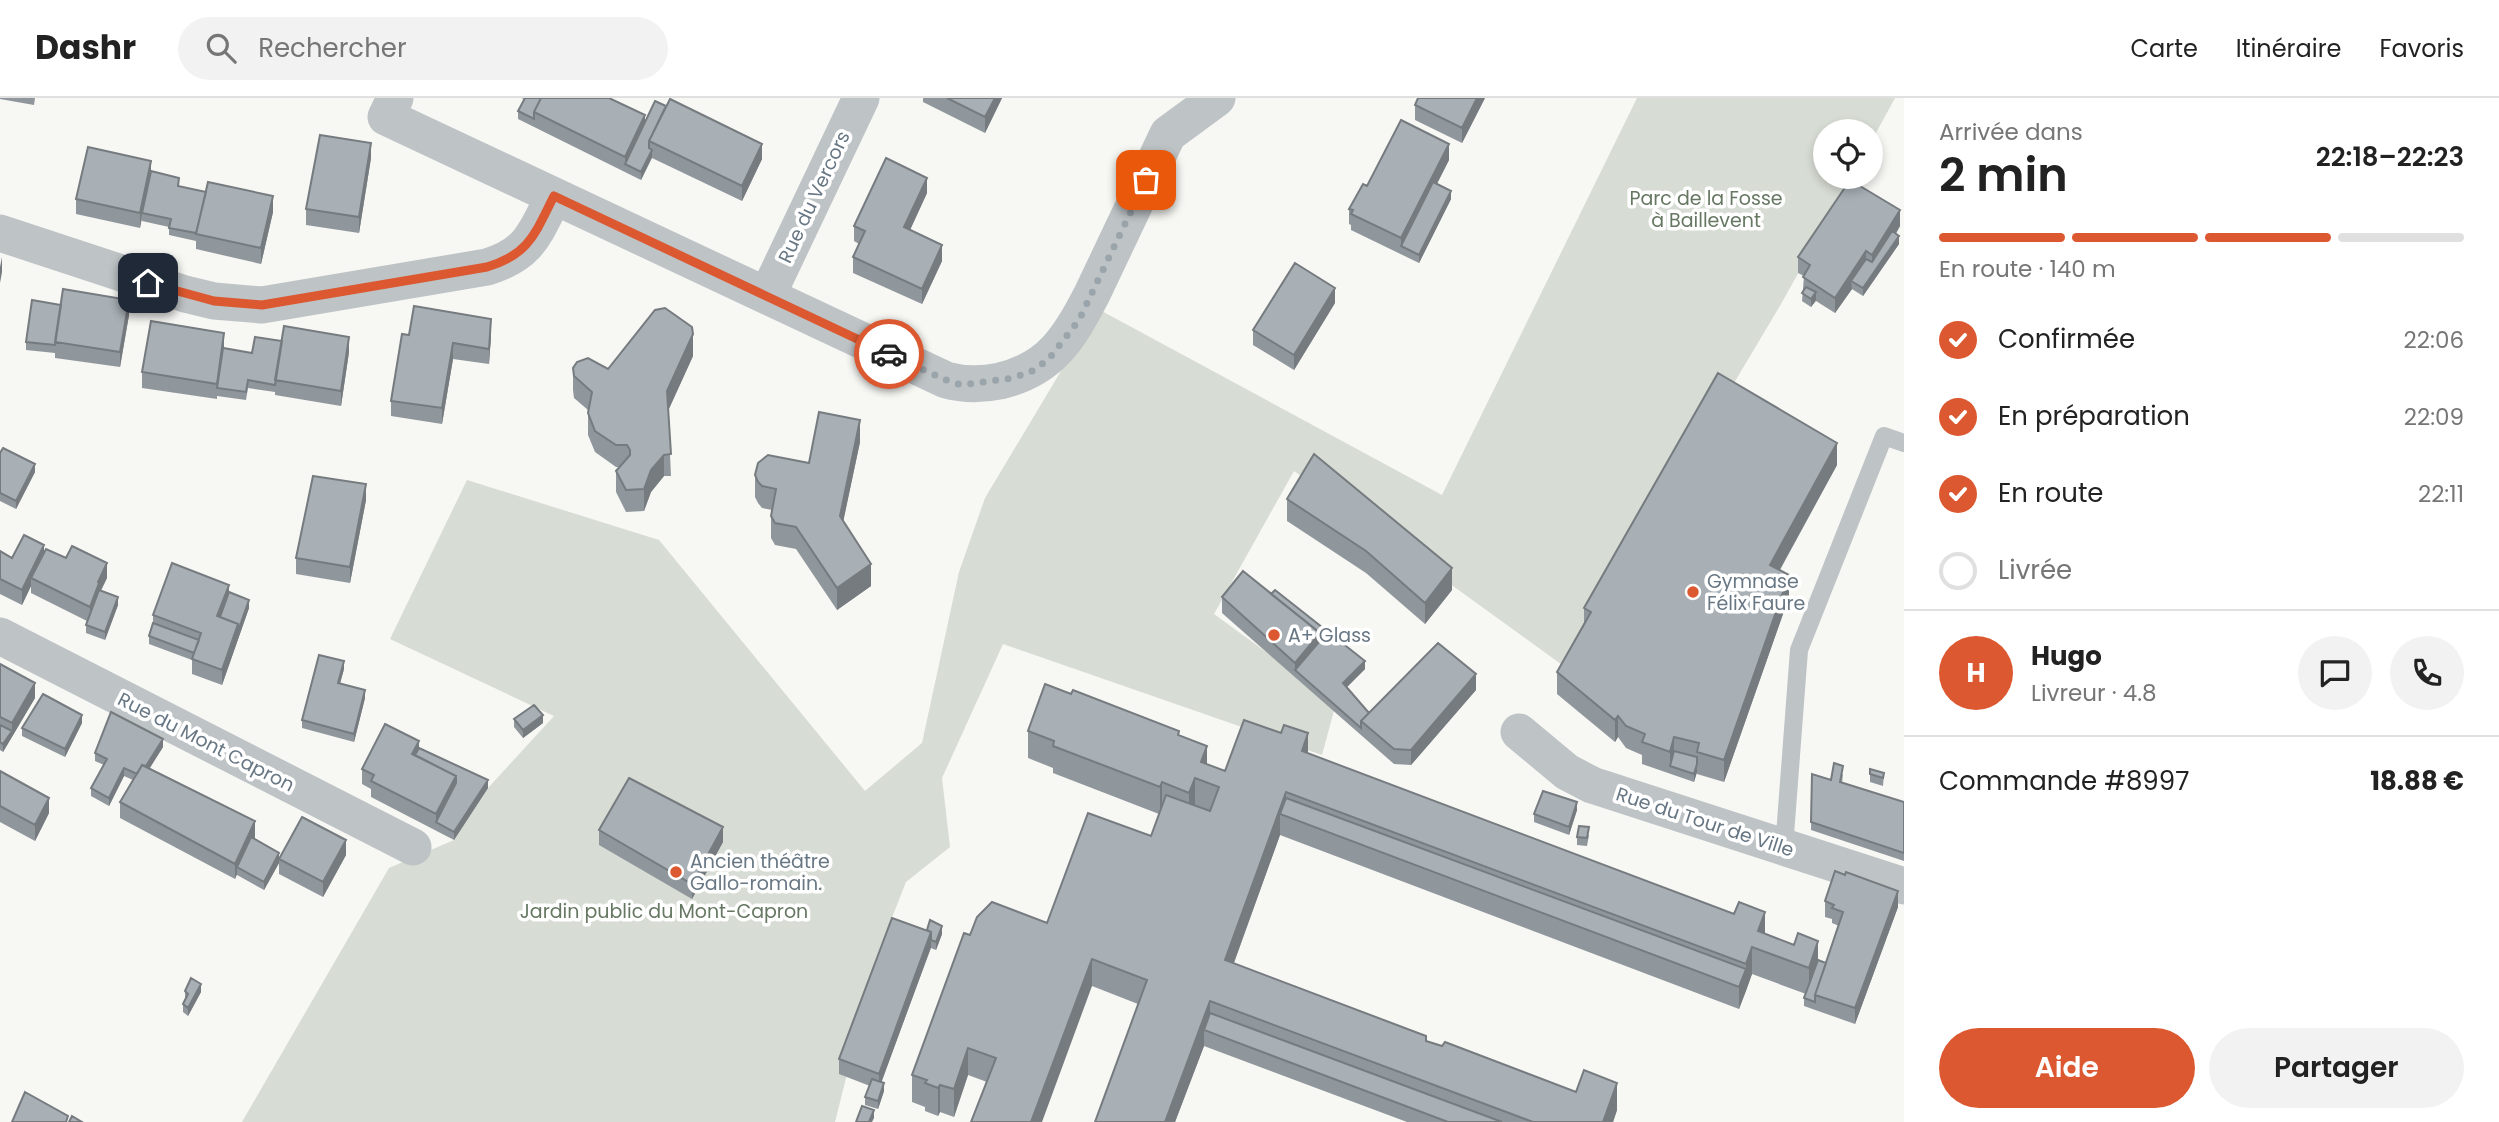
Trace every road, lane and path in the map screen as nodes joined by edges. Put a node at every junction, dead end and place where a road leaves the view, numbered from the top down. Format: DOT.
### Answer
graph roads {
  1 [pos="861,98"];
  2 [pos="1185,98"];
  3 [pos="1217,98"];
  4 [pos="390,108"];
  5 [pos="1168,134"];
  6 [pos="554,196"];
  7 [pos="0,233"];
  8 [pos="766,296"];
  9 [pos="1904,443"];
  10 [pos="0,636"];
  11 [pos="1519,732"];
  12 [pos="413,847"];
  13 [pos="1784,848"];
  14 [pos="1904,886"];
  1 -- 8 [label="street, Rue du Vercors"];
  2 -- 5 [label="street"];
  3 -- 5 [label="street"];
  4 -- 6 [label="street"];
  5 -- 8 [label="street"];
  6 -- 7 [label="street"];
  6 -- 8 [label="street"];
  9 -- 13 [label="lane"];
  10 -- 12 [label="street, Rue du Mont Capron"];
  11 -- 13 [label="street, Rue du Tour de Ville"];
  13 -- 14 [label="street, Rue du Tour de Ville"];
}
